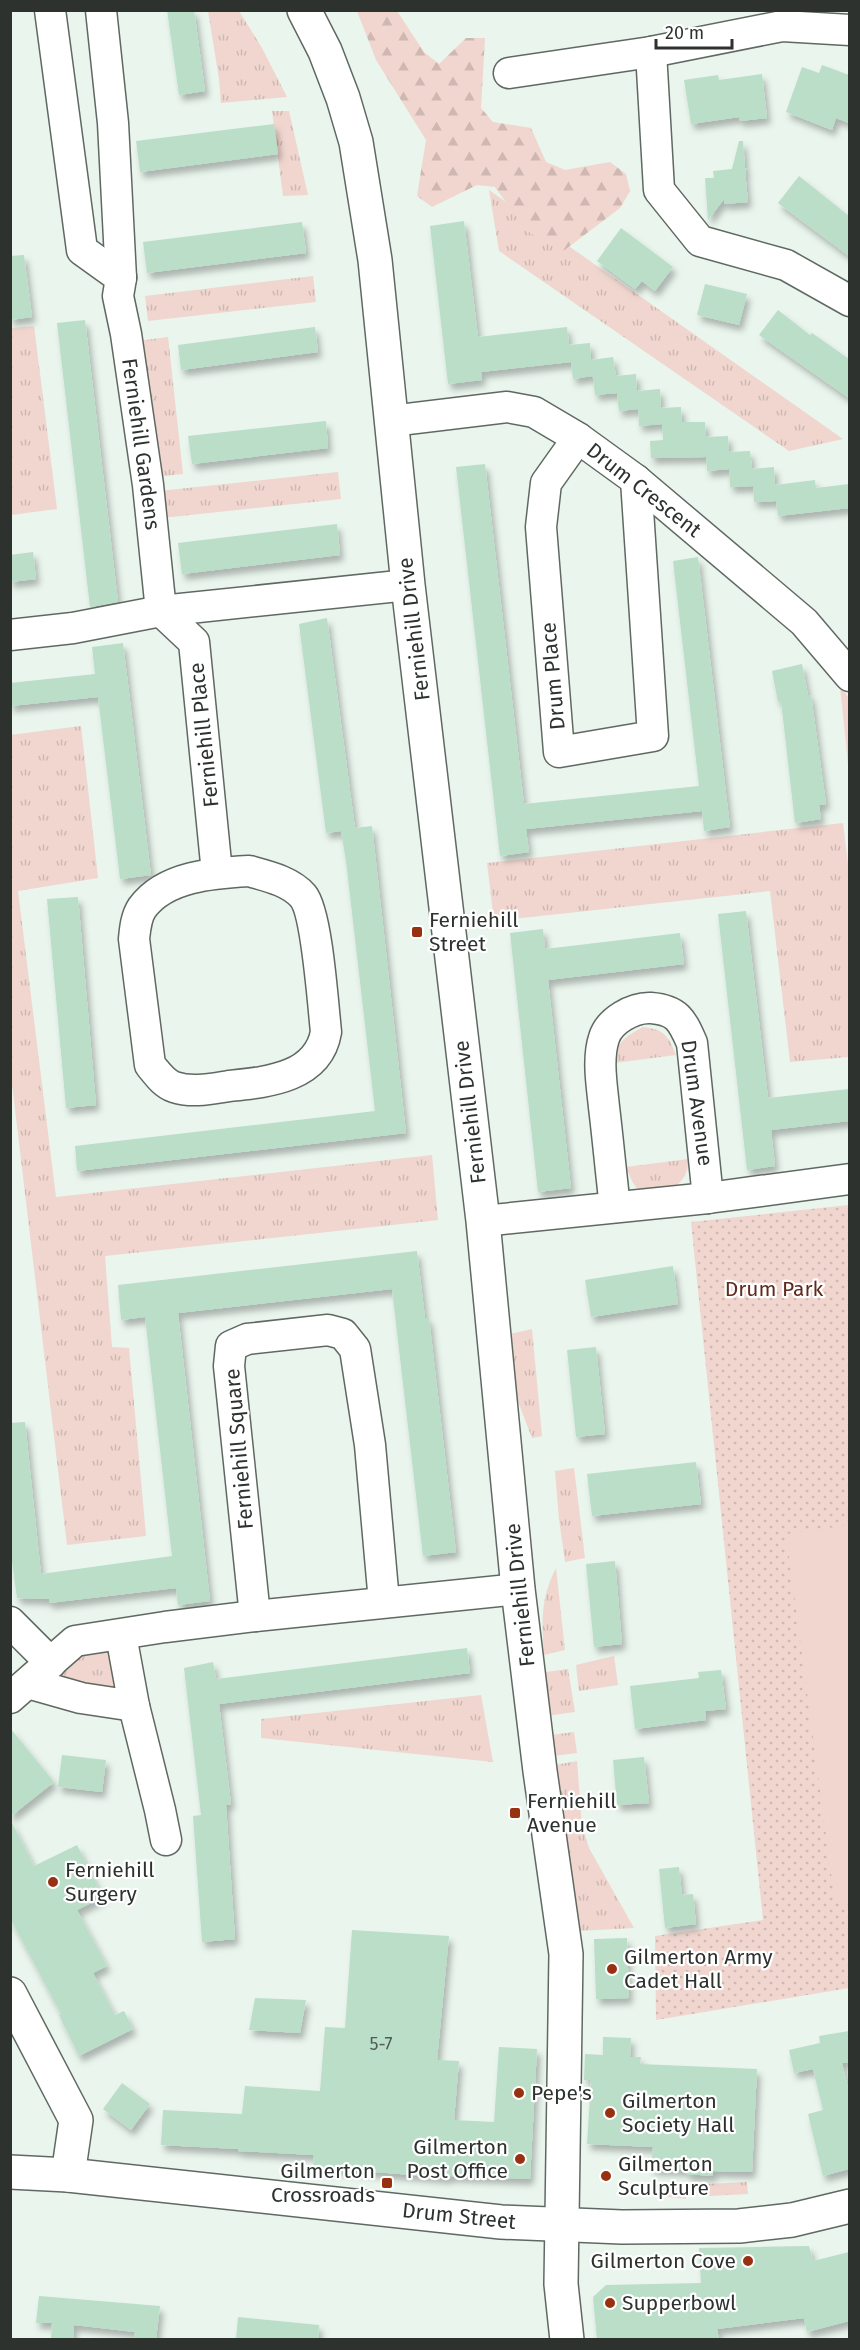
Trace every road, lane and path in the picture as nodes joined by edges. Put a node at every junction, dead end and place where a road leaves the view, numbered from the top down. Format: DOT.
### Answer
graph roads {
  1 [pos="50,10"];
  2 [pos="101,10"];
  3 [pos="304,10"];
  4 [pos="849,30"];
  5 [pos="651,52"];
  6 [pos="509,73"];
  7 [pos="121,278"];
  8 [pos="849,302"];
  9 [pos="391,421"];
  10 [pos="578,438"];
  11 [pos="636,480"];
  12 [pos="408,585"];
  13 [pos="161,611"];
  14 [pos="10,635"];
  15 [pos="849,676"];
  16 [pos="218,873"];
  17 [pos="849,1179"];
  18 [pos="708,1198"];
  19 [pos="615,1207"];
  20 [pos="483,1221"];
  21 [pos="518,1589"];
  22 [pos="384,1602"];
  23 [pos="255,1616"];
  24 [pos="10,1622"];
  25 [pos="121,1635"];
  26 [pos="51,1663"];
  27 [pos="19,1690"];
  28 [pos="134,1706"];
  29 [pos="166,1840"];
  30 [pos="10,1994"];
  31 [pos="10,2172"];
  32 [pos="68,2175"];
  33 [pos="849,2206"];
  34 [pos="562,2225"];
  35 [pos="567,2340"];
  1 -- 7 [label="street"];
  2 -- 7 [label="street, Ferniehill Gardens"];
  3 -- 9 [label="main road, Ferniehill Drive"];
  4 -- 5 [label="street"];
  5 -- 6 [label="street"];
  5 -- 8 [label="street"];
  7 -- 13 [label="street, Ferniehill Gardens"];
  9 -- 10 [label="street, Drum Crescent"];
  9 -- 12 [label="main road, Ferniehill Drive"];
  10 -- 11 [label="street, Drum Crescent"];
  10 -- 11 [label="street, Drum Place"];
  11 -- 15 [label="street, Drum Crescent"];
  12 -- 13 [label="street"];
  12 -- 20 [label="main road, Ferniehill Drive"];
  13 -- 14 [label="street"];
  13 -- 16 [label="street, Ferniehill Place"];
  16 -- 16 [label="street"];
  17 -- 18 [label="street"];
  18 -- 19 [label="street"];
  18 -- 19 [label="street, Drum Avenue"];
  19 -- 20 [label="street"];
  20 -- 21 [label="main road, Ferniehill Drive"];
  21 -- 22 [label="street"];
  21 -- 34 [label="main road, Ferniehill Drive"];
  22 -- 23 [label="street"];
  22 -- 23 [label="street, Ferniehill Square"];
  23 -- 25 [label="street"];
  24 -- 26 [label="street"];
  25 -- 26 [label="street"];
  25 -- 28 [label="street"];
  26 -- 27 [label="street"];
  27 -- 28 [label="street"];
  28 -- 29 [label="street"];
  30 -- 32 [label="main road"];
  31 -- 32 [label="main road, Drum Street"];
  32 -- 34 [label="main road, Drum Street"];
  33 -- 34 [label="main road, Drum Street"];
  34 -- 35 [label="main road, Ferniehill Drive"];
}
